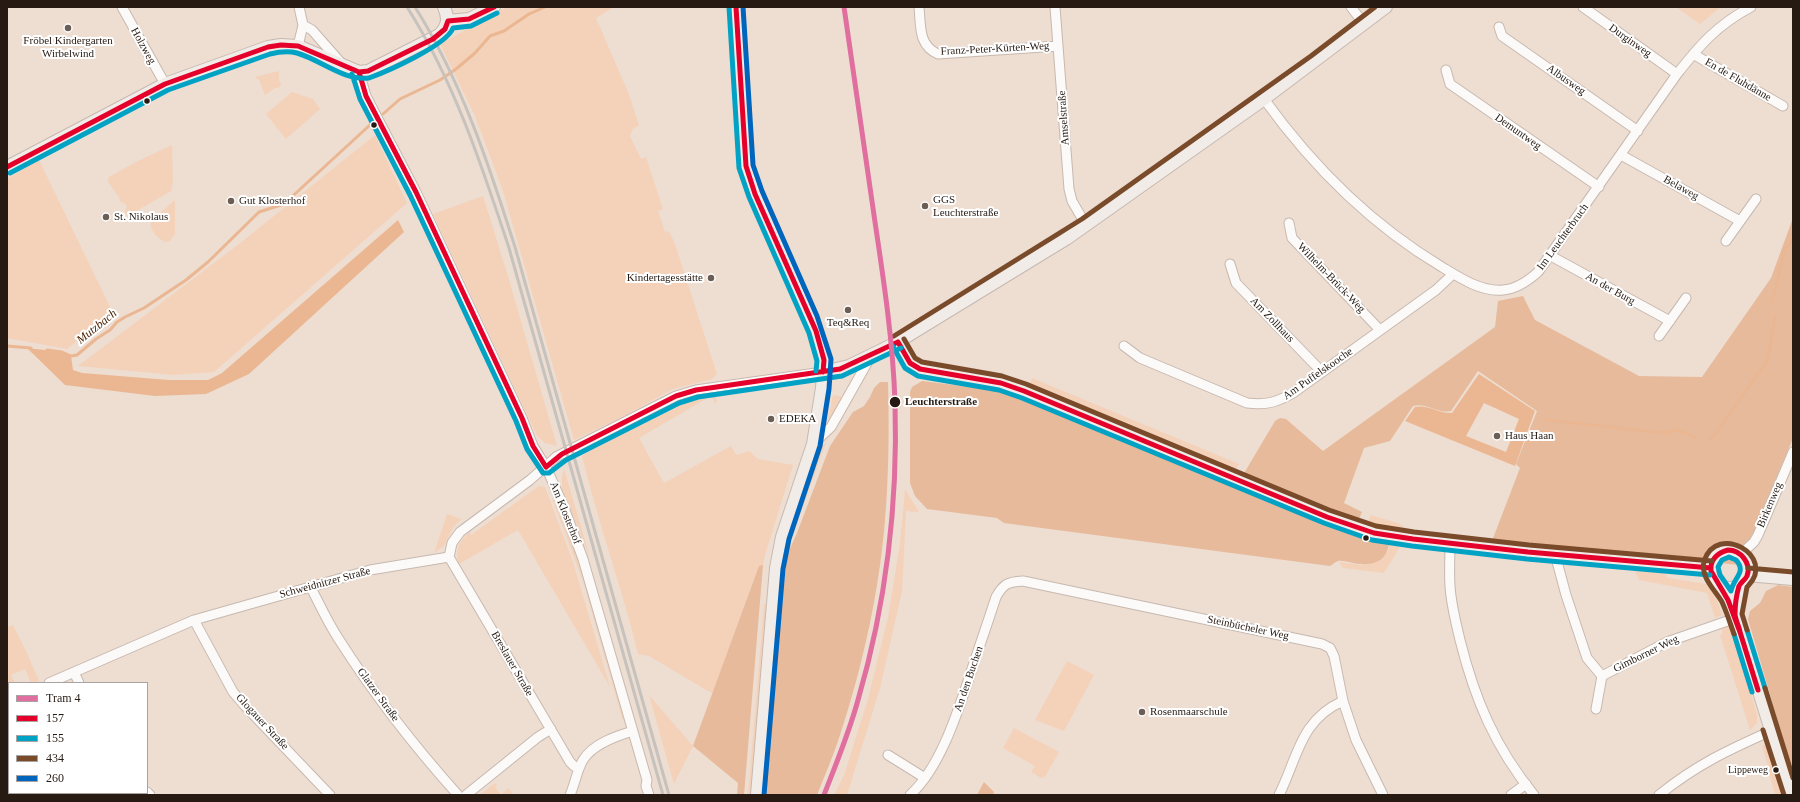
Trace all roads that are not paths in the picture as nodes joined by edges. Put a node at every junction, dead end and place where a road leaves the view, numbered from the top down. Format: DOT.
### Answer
graph roads {
  1 [pos="122,7"];
  2 [pos="299,7"];
  3 [pos="444,7"];
  4 [pos="494,7"];
  5 [pos="736,7"];
  6 [pos="919,7"];
  7 [pos="1055,7"];
  8 [pos="1351,7"];
  9 [pos="1386,7"];
  10 [pos="1583,7"];
  11 [pos="1751,7"];
  12 [pos="448,20"];
  13 [pos="1364,24"];
  14 [pos="303,25"];
  15 [pos="1499,26"];
  16 [pos="298,46"];
  17 [pos="1058,46"];
  18 [pos="1693,54"];
  19 [pos="343,66"];
  20 [pos="1446,70"];
  21 [pos="359,72"];
  22 [pos="1677,74"];
  23 [pos="164,84"];
  24 [pos="1264,99"];
  25 [pos="1783,106"];
  26 [pos="1638,131"];
  27 [pos="1621,155"];
  28 [pos="7,167"];
  29 [pos="1599,187"];
  30 [pos="1756,199"];
  31 [pos="1740,221"];
  32 [pos="1289,223"];
  33 [pos="1086,225"];
  34 [pos="1726,241"];
  35 [pos="1550,256"];
  36 [pos="1230,264"];
  37 [pos="1453,274"];
  38 [pos="1686,298"];
  39 [pos="1670,321"];
  40 [pos="1380,330"];
  41 [pos="1659,336"];
  42 [pos="898,342"];
  43 [pos="1124,346"];
  44 [pos="871,356"];
  45 [pos="823,372"];
  46 [pos="1322,372"];
  47 [pos="813,444"];
  48 [pos="1793,452"];
  49 [pos="546,467"];
  50 [pos="1450,544"];
  51 [pos="1555,554"];
  52 [pos="1741,554"];
  53 [pos="449,557"];
  54 [pos="1711,568"];
  55 [pos="1793,579"];
  56 [pos="1744,580"];
  57 [pos="1011,582"];
  58 [pos="310,586"];
  59 [pos="1721,586"];
  60 [pos="1735,616"];
  61 [pos="194,620"];
  62 [pos="74,672"];
  63 [pos="1602,676"];
  64 [pos="52,682"];
  65 [pos="79,682"];
  66 [pos="1343,701"];
  67 [pos="1596,708"];
  68 [pos="551,729"];
  69 [pos="633,731"];
  70 [pos="1771,731"];
  71 [pos="888,755"];
  72 [pos="580,768"];
  73 [pos="925,778"];
  74 [pos="1526,784"];
  75 [pos="330,795"];
  76 [pos="458,795"];
  77 [pos="466,795"];
  78 [pos="570,795"];
  79 [pos="649,795"];
  80 [pos="757,795"];
  81 [pos="910,795"];
  82 [pos="1279,795"];
  83 [pos="1383,795"];
  84 [pos="1511,795"];
  85 [pos="1534,795"];
  86 [pos="1659,795"];
  87 [pos="1791,795"];
  1 -- 23 [label="street, Holzweg"];
  2 -- 14 [label="street"];
  3 -- 12 [label="street"];
  4 -- 12 [label="street"];
  5 -- 45 [label="street"];
  6 -- 17 [label="street, Franz-Peter-Kürten-Weg"];
  7 -- 17 [label="street, Amselstraße"];
  8 -- 13 [label="street"];
  9 -- 13 [label="street"];
  10 -- 22 [label="street, Durginweg"];
  11 -- 18 [label="street, Im Leuchterbruch"];
  12 -- 21 [label="street"];
  13 -- 24 [label="street"];
  14 -- 16 [label="street"];
  14 -- 19 [label="street"];
  15 -- 26 [label="street, Albusweg"];
  16 -- 19 [label="street"];
  16 -- 23 [label="street"];
  17 -- 33 [label="street, Amselstraße"];
  18 -- 22 [label="street, Im Leuchterbruch"];
  18 -- 25 [label="street, En de Fluhdänne"];
  19 -- 21 [label="street"];
  20 -- 29 [label="street, Demuntweg"];
  21 -- 49 [label="street, Am Klosterhof"];
  22 -- 26 [label="street, Im Leuchterbruch"];
  23 -- 28 [label="street"];
  24 -- 33 [label="street"];
  24 -- 37 [label="street, Im Leuchterbruch"];
  26 -- 27 [label="street, Im Leuchterbruch"];
  27 -- 29 [label="street, Im Leuchterbruch"];
  27 -- 31 [label="street, Belaweg"];
  29 -- 35 [label="street, Im Leuchterbruch"];
  30 -- 31 [label="street"];
  31 -- 34 [label="street"];
  32 -- 40 [label="street, Wilhelm-Brück-Weg"];
  33 -- 42 [label="street"];
  35 -- 37 [label="street, Im Leuchterbruch"];
  35 -- 39 [label="street, An der Burg"];
  36 -- 46 [label="street, Am Zollhaus"];
  37 -- 40 [label="street, Am Puffelskooche"];
  38 -- 39 [label="street"];
  39 -- 41 [label="street"];
  40 -- 46 [label="street, Am Puffelskooche"];
  42 -- 44 [label="street"];
  42 -- 50 [label="street"];
  43 -- 46 [label="street, Am Puffelskooche"];
  44 -- 45 [label="street"];
  44 -- 47 [label="street"];
  45 -- 47 [label="street"];
  45 -- 49 [label="street"];
  47 -- 80 [label="street"];
  48 -- 52 [label="street, Birkenweg"];
  49 -- 53 [label="street"];
  49 -- 69 [label="street, Am Klosterhof"];
  50 -- 51 [label="street"];
  50 -- 74 [label="street"];
  51 -- 54 [label="street"];
  51 -- 63 [label="street, Gimborner Weg"];
  52 -- 54 [label="street"];
  52 -- 56 [label="street"];
  53 -- 58 [label="street, Schweidnitzer Straße"];
  53 -- 68 [label="street, Breslauer Straße"];
  54 -- 59 [label="street"];
  55 -- 56 [label="street"];
  56 -- 59 [label="street"];
  56 -- 60 [label="street"];
  57 -- 66 [label="street, Steinbücheler Weg"];
  57 -- 73 [label="street, An den Buchen"];
  58 -- 61 [label="street, Schweidnitzer Straße"];
  58 -- 76 [label="street, Glatzer Straße"];
  59 -- 60 [label="street"];
  60 -- 63 [label="street, Gimborner Weg"];
  60 -- 70 [label="street"];
  61 -- 62 [label="street, Schweidnitzer Straße"];
  61 -- 75 [label="street, Glogauer Straße"];
  62 -- 64 [label="street, Schweidnitzer Straße"];
  62 -- 65 [label="street"];
  63 -- 67 [label="street, Gimborner Weg"];
  66 -- 82 [label="street"];
  66 -- 83 [label="street, Steinbücheler Weg"];
  68 -- 72 [label="street, Breslauer Straße"];
  68 -- 77 [label="street"];
  69 -- 72 [label="street"];
  69 -- 79 [label="street, Am Klosterhof"];
  70 -- 86 [label="street"];
  70 -- 87 [label="street"];
  71 -- 73 [label="street"];
  72 -- 78 [label="street"];
  73 -- 81 [label="street, An den Buchen"];
  74 -- 84 [label="street"];
  74 -- 85 [label="street"];
}
